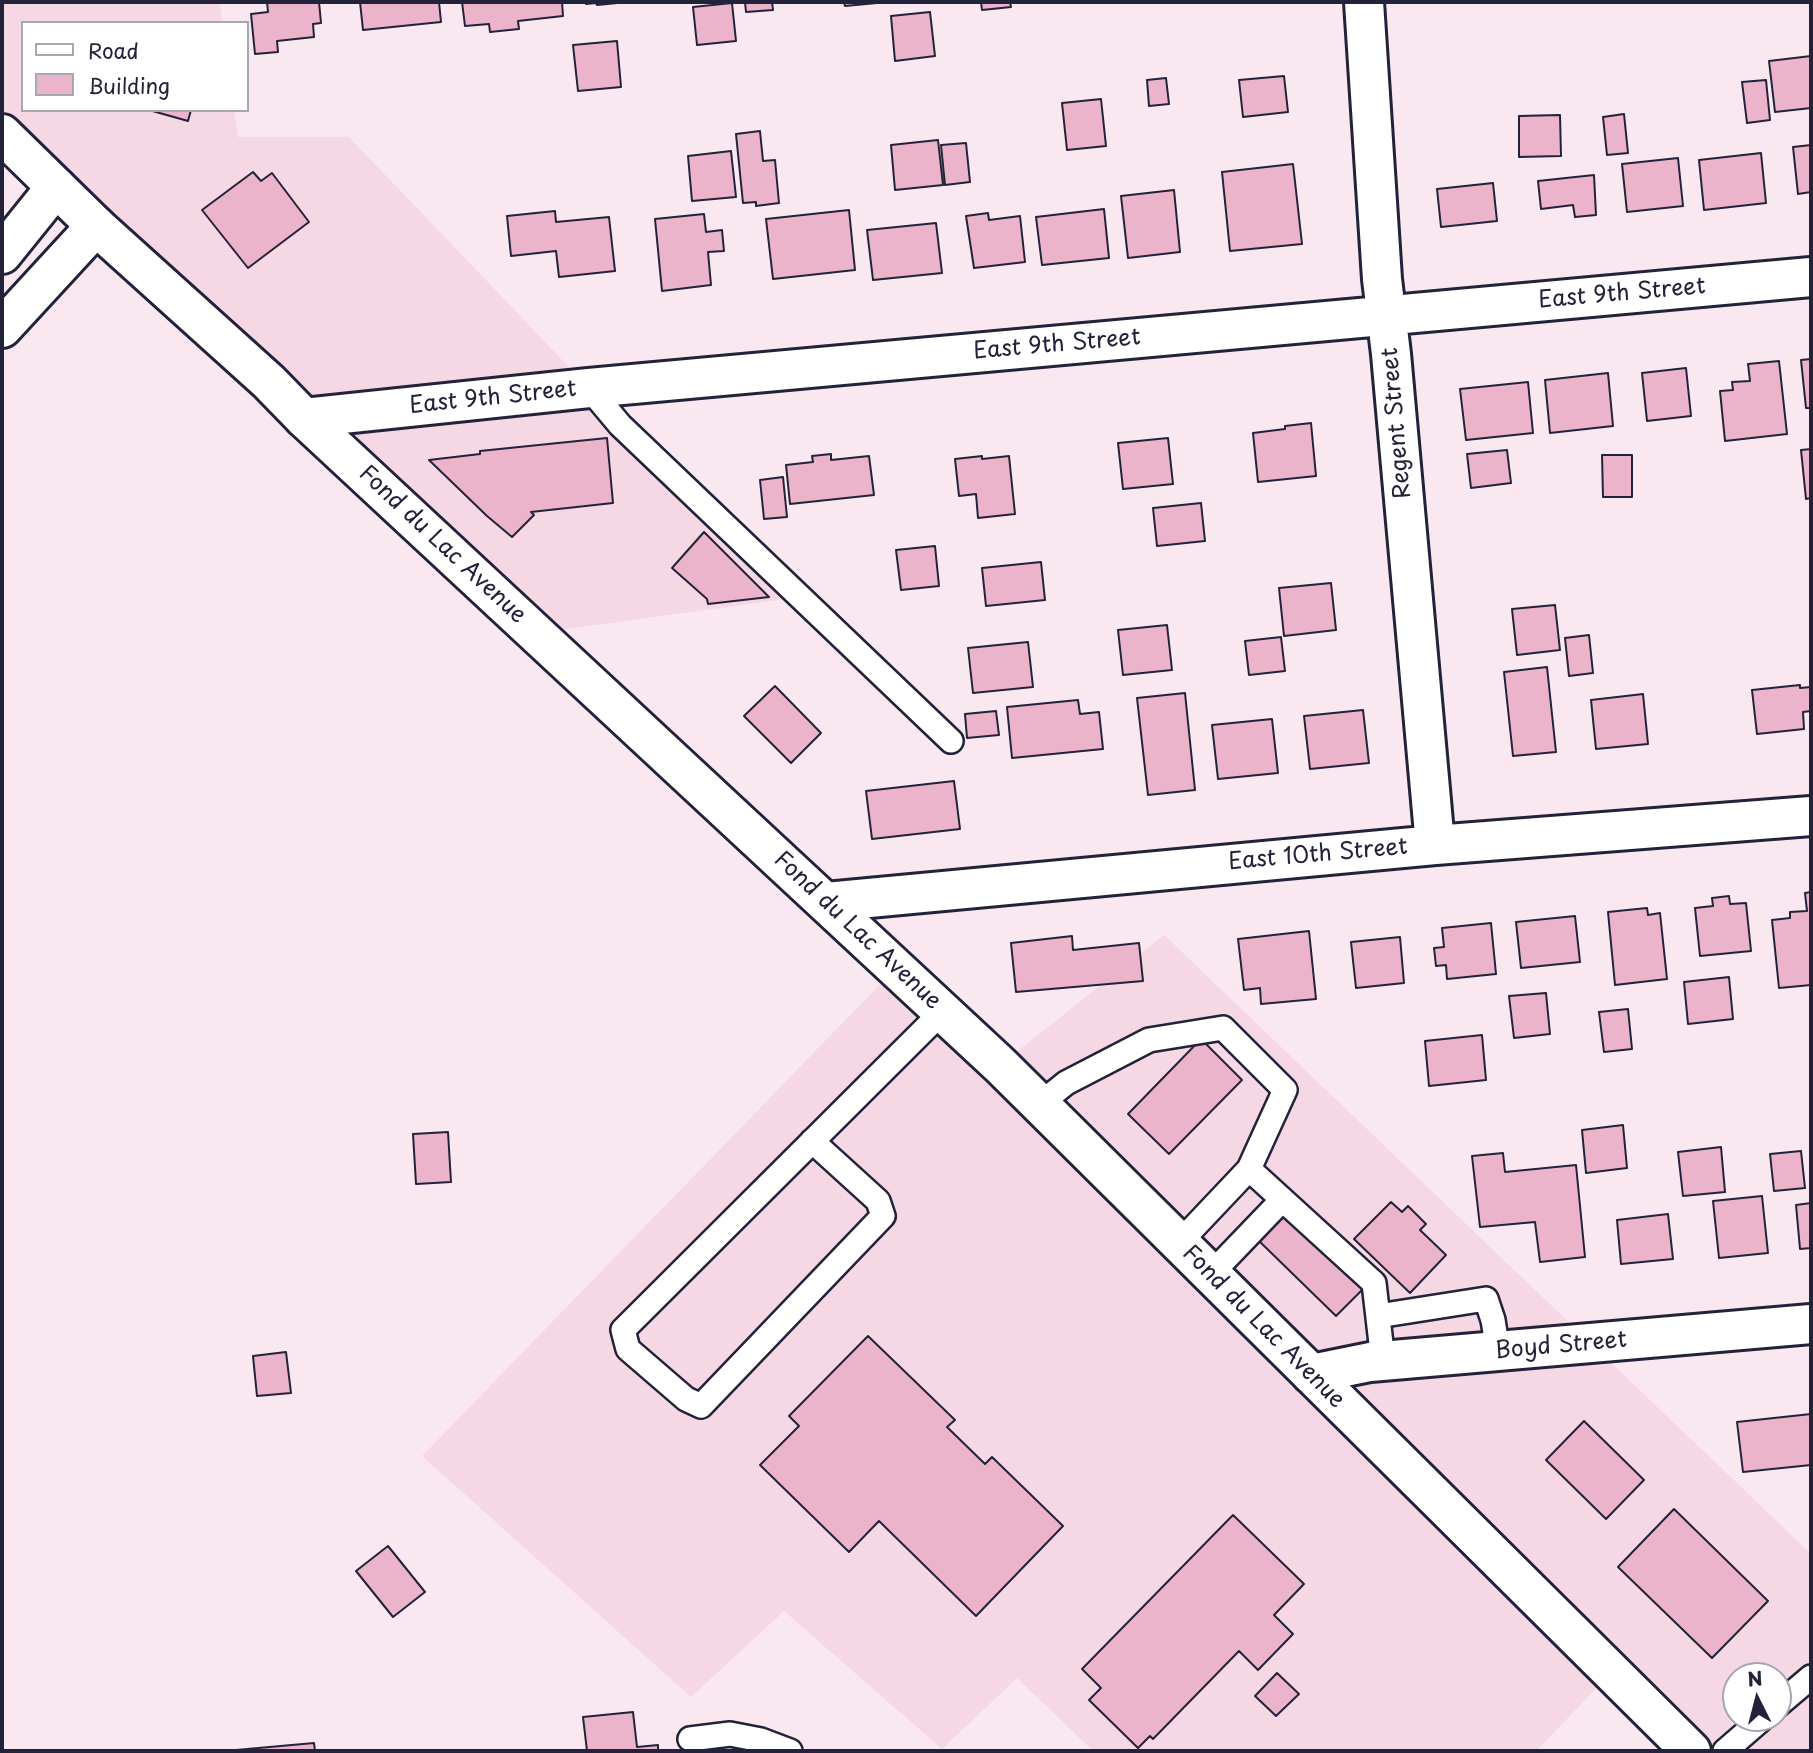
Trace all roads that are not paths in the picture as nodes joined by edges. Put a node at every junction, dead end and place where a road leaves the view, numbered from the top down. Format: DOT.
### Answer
graph roads {
  1 [pos="1364,2"];
  2 [pos="2,134"];
  3 [pos="56,187"];
  4 [pos="96,226"];
  5 [pos="2,254"];
  6 [pos="1811,277"];
  7 [pos="1386,315"];
  8 [pos="2,328"];
  9 [pos="589,388"];
  10 [pos="304,418"];
  11 [pos="951,741"];
  12 [pos="1811,816"];
  13 [pos="1435,845"];
  14 [pos="826,902"];
  15 [pos="943,1011"];
  16 [pos="1040,1104"];
  17 [pos="812,1141"];
  18 [pos="1249,1169"];
  19 [pos="1282,1200"];
  20 [pos="1179,1243"];
  21 [pos="1211,1274"];
  22 [pos="1378,1316"];
  23 [pos="1811,1324"];
  24 [pos="1498,1351"];
  25 [pos="1383,1361"];
  26 [pos="1311,1374"];
  27 [pos="1811,1677"];
  28 [pos="1792,1693"];
  29 [pos="1747,1732"];
  30 [pos="690,1739"];
  31 [pos="790,1751"];
  32 [pos="1691,1751"];
  33 [pos="1725,1751"];
  1 -- 7 [label="street, Regent Street"];
  2 -- 3 [label="street, Fond du Lac Avenue"];
  3 -- 4 [label="street, Fond du Lac Avenue"];
  3 -- 5 [label="street"];
  4 -- 8 [label="street"];
  4 -- 10 [label="street, Fond du Lac Avenue"];
  6 -- 7 [label="street, East 9th Street"];
  7 -- 9 [label="street, East 9th Street"];
  7 -- 13 [label="street, Regent Street"];
  9 -- 10 [label="street, East 9th Street"];
  9 -- 11 [label="lane"];
  10 -- 14 [label="street, Fond du Lac Avenue"];
  12 -- 13 [label="street, East 10th Street"];
  13 -- 14 [label="street, East 10th Street"];
  14 -- 15 [label="street, Fond du Lac Avenue"];
  15 -- 16 [label="street, Fond du Lac Avenue"];
  15 -- 17 [label="lane"];
  16 -- 18 [label="lane"];
  16 -- 20 [label="street, Fond du Lac Avenue"];
  17 -- 17 [label="lane"];
  18 -- 19 [label="lane"];
  18 -- 20 [label="lane"];
  19 -- 21 [label="lane"];
  19 -- 22 [label="lane"];
  20 -- 21 [label="street, Fond du Lac Avenue"];
  21 -- 26 [label="street, Fond du Lac Avenue"];
  22 -- 24 [label="lane"];
  22 -- 25 [label="lane"];
  23 -- 24 [label="street, Boyd Street"];
  24 -- 25 [label="street, Boyd Street"];
  25 -- 26 [label="street, Boyd Street"];
  26 -- 32 [label="street, Fond du Lac Avenue"];
  27 -- 28 [label="lane"];
  29 -- 33 [label="lane"];
  30 -- 31 [label="lane"];
}
